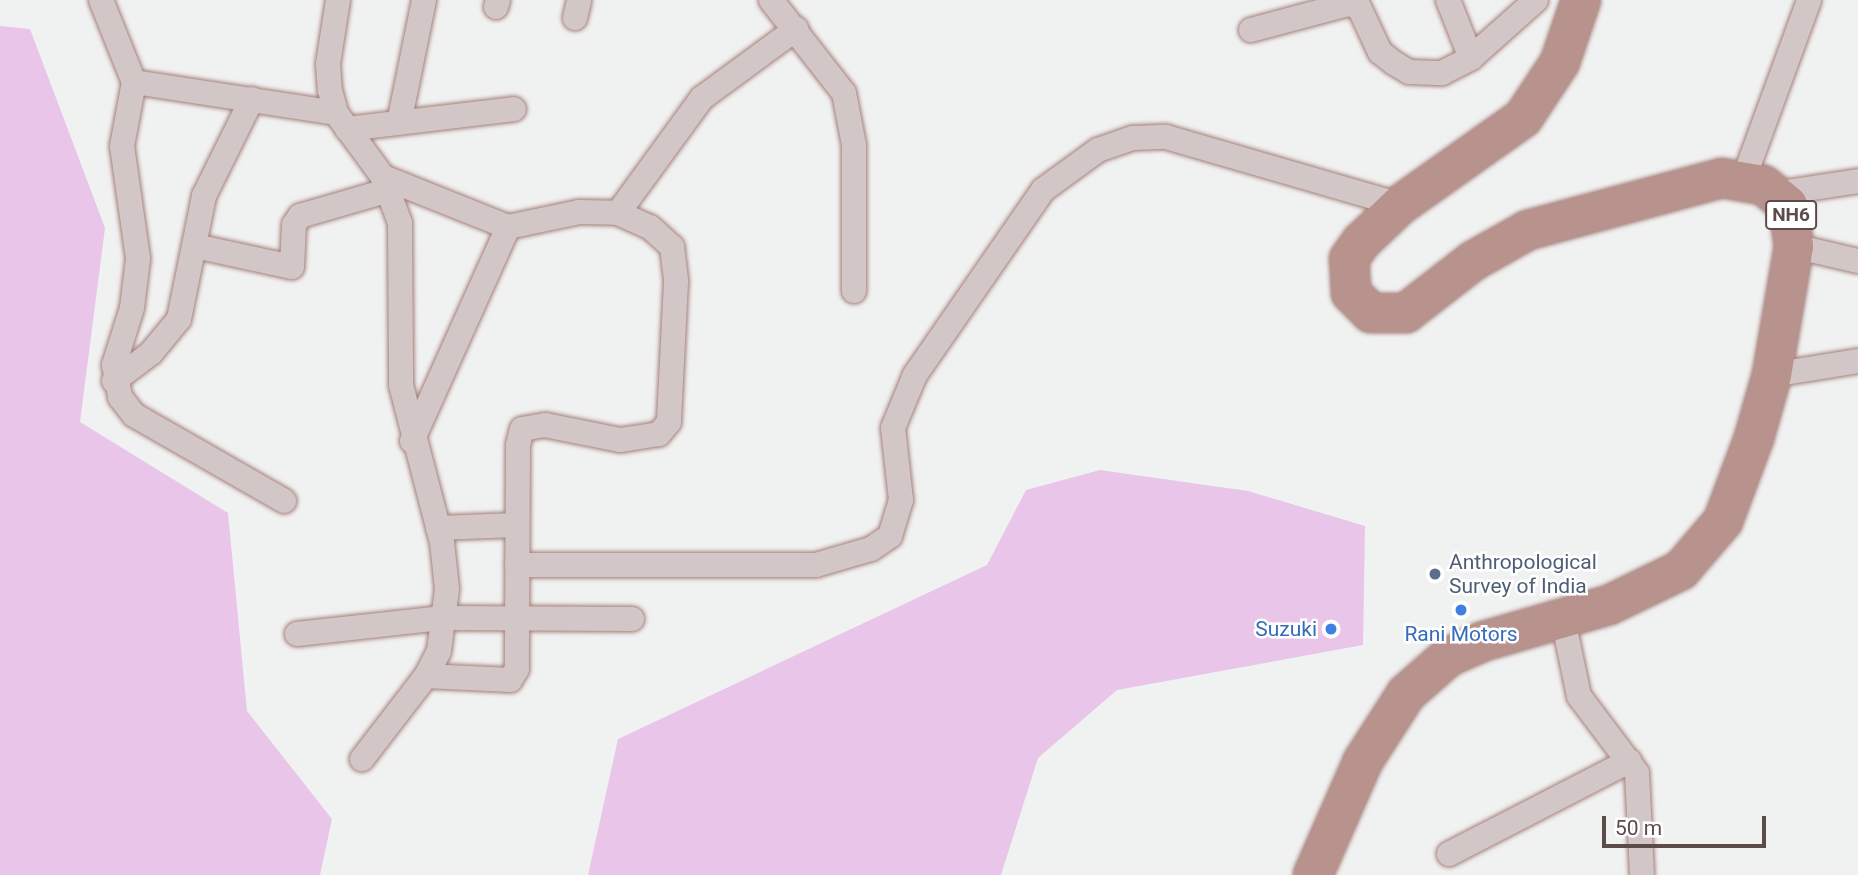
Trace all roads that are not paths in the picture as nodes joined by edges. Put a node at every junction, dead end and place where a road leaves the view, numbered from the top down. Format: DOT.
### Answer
graph roads {
  1 [pos="101,0"];
  2 [pos="338,0"];
  3 [pos="424,0"];
  4 [pos="1448,0"];
  5 [pos="1536,0"];
  6 [pos="1581,0"];
  7 [pos="1809,0"];
  8 [pos="780,3"];
  9 [pos="796,29"];
  10 [pos="1251,30"];
  11 [pos="1471,58"];
  12 [pos="134,82"];
  13 [pos="252,99"];
  14 [pos="514,109"];
  15 [pos="342,121"];
  16 [pos="399,123"];
  17 [pos="1744,178"];
  18 [pos="1858,181"];
  19 [pos="386,183"];
  20 [pos="1780,193"];
  21 [pos="1399,205"];
  22 [pos="618,214"];
  23 [pos="508,227"];
  24 [pos="195,246"];
  25 [pos="1794,246"];
  26 [pos="1858,261"];
  27 [pos="854,291"];
  28 [pos="1858,362"];
  29 [pos="1772,375"];
  30 [pos="114,381"];
  31 [pos="412,441"];
  32 [pos="284,501"];
  33 [pos="517,525"];
  34 [pos="438,528"];
  35 [pos="517,565"];
  36 [pos="443,618"];
  37 [pos="517,618"];
  38 [pos="632,619"];
  39 [pos="1563,619"];
  40 [pos="297,634"];
  41 [pos="426,677"];
  42 [pos="362,759"];
  43 [pos="1629,761"];
  44 [pos="1449,854"];
  45 [pos="1313,875"];
  46 [pos="1642,875"];
  1 -- 12 [label="street"];
  2 -- 15 [label="street"];
  3 -- 16 [label="street"];
  4 -- 11 [label="street"];
  5 -- 11 [label="street"];
  6 -- 21 [label="highway, NH6"];
  7 -- 17 [label="street"];
  8 -- 9 [label="street"];
  9 -- 22 [label="street"];
  9 -- 27 [label="street"];
  10 -- 11 [label="street"];
  12 -- 13 [label="street"];
  12 -- 30 [label="street"];
  13 -- 15 [label="street"];
  13 -- 24 [label="street"];
  14 -- 16 [label="street"];
  15 -- 16 [label="street"];
  15 -- 19 [label="street"];
  17 -- 20 [label="highway, NH6"];
  17 -- 21 [label="highway, NH6"];
  18 -- 20 [label="street"];
  19 -- 23 [label="street"];
  19 -- 24 [label="street"];
  19 -- 31 [label="street"];
  20 -- 25 [label="highway, NH6"];
  21 -- 35 [label="street"];
  22 -- 23 [label="street"];
  22 -- 33 [label="street"];
  23 -- 31 [label="street"];
  24 -- 30 [label="street"];
  25 -- 26 [label="street"];
  25 -- 29 [label="highway, NH6"];
  28 -- 29 [label="street"];
  29 -- 39 [label="highway, NH6"];
  30 -- 32 [label="street"];
  31 -- 34 [label="street"];
  33 -- 34 [label="street"];
  33 -- 35 [label="street"];
  34 -- 36 [label="street"];
  35 -- 37 [label="street"];
  36 -- 37 [label="street"];
  36 -- 40 [label="street"];
  36 -- 41 [label="street"];
  37 -- 38 [label="street"];
  37 -- 41 [label="street"];
  39 -- 43 [label="street"];
  39 -- 45 [label="highway, NH6"];
  41 -- 42 [label="street"];
  43 -- 44 [label="street"];
  43 -- 46 [label="street"];
}
